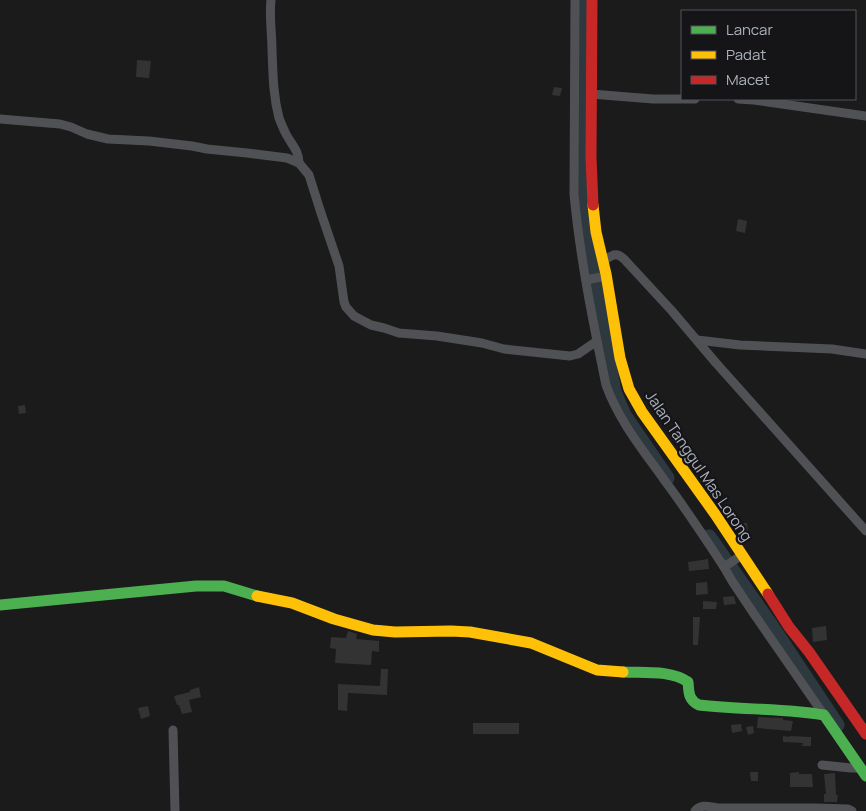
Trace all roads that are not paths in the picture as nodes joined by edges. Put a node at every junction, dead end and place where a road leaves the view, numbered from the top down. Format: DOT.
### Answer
graph roads {
  1 [pos="271,0"];
  2 [pos="575,0"];
  3 [pos="592,0"];
  4 [pos="591,94"];
  5 [pos="681,99"];
  6 [pos="754,100"];
  7 [pos="866,116"];
  8 [pos="0,119"];
  9 [pos="299,163"];
  10 [pos="603,261"];
  11 [pos="604,275"];
  12 [pos="588,280"];
  13 [pos="697,340"];
  14 [pos="597,341"];
  15 [pos="866,354"];
  16 [pos="866,531"];
  17 [pos="733,561"];
  18 [pos="0,605"];
  19 [pos="824,716"];
  20 [pos="173,730"];
  21 [pos="866,734"];
  22 [pos="822,765"];
  23 [pos="864,772"];
  24 [pos="175,811"];
  25 [pos="695,811"];
  26 [pos="852,811"];
  1 -- 9 [label="street"];
  2 -- 12 [label="street"];
  3 -- 4 [label="street, Jalan Tanggul Mas Lorong"];
  4 -- 5 [label="street"];
  4 -- 10 [label="street, Jalan Tanggul Mas Lorong"];
  6 -- 7 [label="street"];
  8 -- 9 [label="street"];
  9 -- 14 [label="street"];
  10 -- 11 [label="street, Jalan Tanggul Mas Lorong"];
  10 -- 13 [label="street"];
  11 -- 12 [label="street"];
  11 -- 17 [label="street, Jalan Tanggul Mas Lorong"];
  12 -- 14 [label="street"];
  13 -- 15 [label="street"];
  13 -- 16 [label="street"];
  14 -- 17 [label="street"];
  17 -- 19 [label="street"];
  17 -- 21 [label="street, Jalan Tanggul Mas Lorong"];
  18 -- 19 [label="street"];
  19 -- 23 [label="street"];
  20 -- 24 [label="street"];
  22 -- 23 [label="street"];
  25 -- 26 [label="street"];
}
